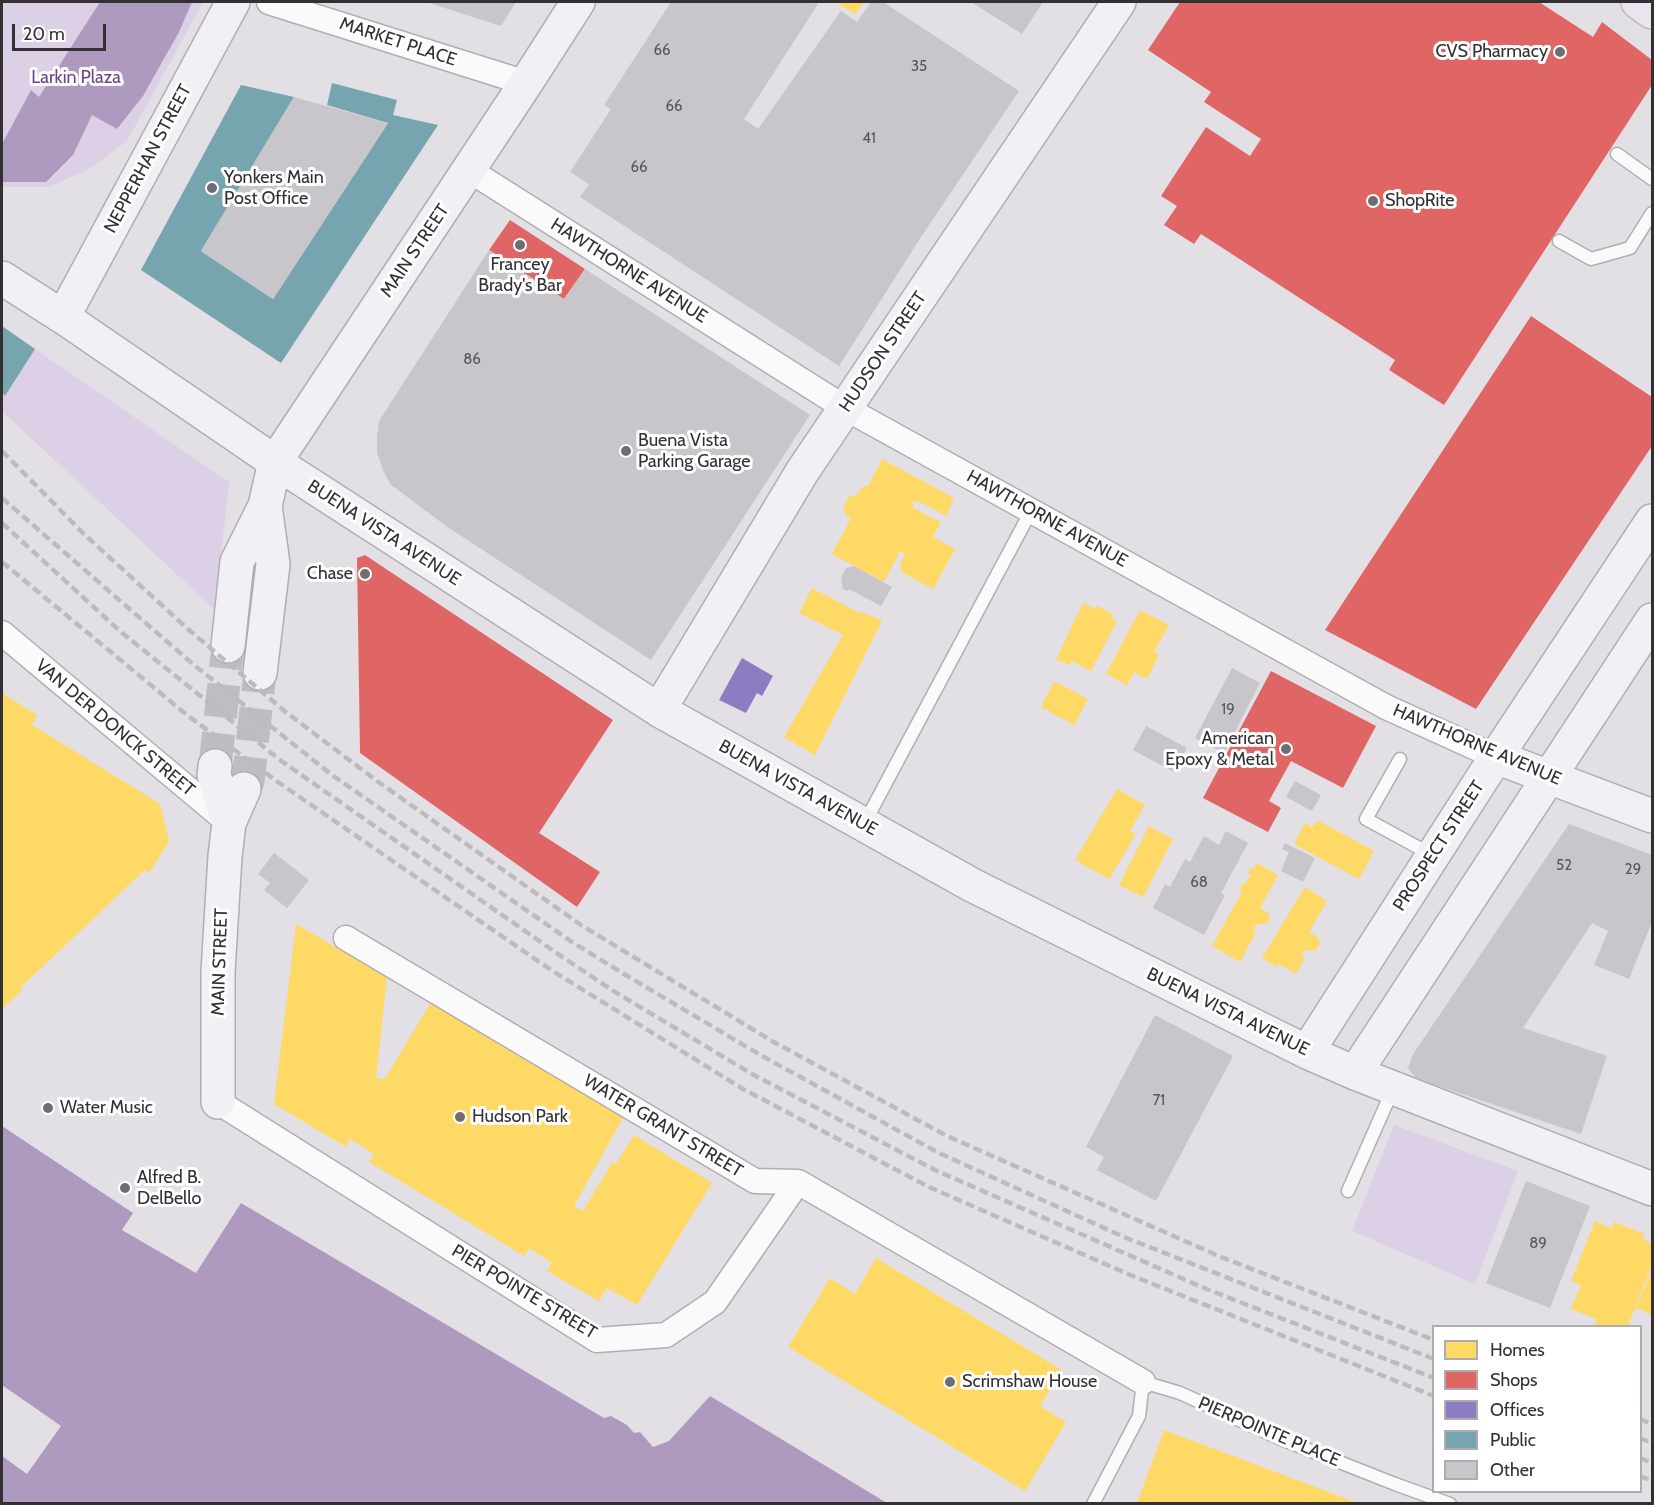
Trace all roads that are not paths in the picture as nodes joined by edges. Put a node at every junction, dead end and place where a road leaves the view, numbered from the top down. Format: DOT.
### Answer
graph roads {
  1 [pos="233,2"];
  2 [pos="269,2"];
  3 [pos="578,2"];
  4 [pos="1119,2"];
  5 [pos="1638,2"];
  6 [pos="1653,12"];
  7 [pos="526,83"];
  8 [pos="1617,154"];
  9 [pos="469,170"];
  10 [pos="1653,179"];
  11 [pos="1653,213"];
  12 [pos="1558,241"];
  13 [pos="2,278"];
  14 [pos="63,316"];
  15 [pos="845,408"];
  16 [pos="275,462"];
  17 [pos="265,506"];
  18 [pos="1031,511"];
  19 [pos="1653,521"];
  20 [pos="1653,620"];
  21 [pos="2,633"];
  22 [pos="228,646"];
  23 [pos="260,673"];
  24 [pos="659,710"];
  25 [pos="1496,757"];
  26 [pos="1400,759"];
  27 [pos="214,766"];
  28 [pos="1548,777"];
  29 [pos="244,789"];
  30 [pos="1653,816"];
  31 [pos="228,823"];
  32 [pos="864,825"];
  33 [pos="1433,855"];
  34 [pos="346,938"];
  35 [pos="1307,1052"];
  36 [pos="1355,1073"];
  37 [pos="1394,1088"];
  38 [pos="218,1102"];
  39 [pos="798,1182"];
  40 [pos="1653,1189"];
  41 [pos="1348,1191"];
  42 [pos="1143,1382"];
  43 [pos="1093,1503"];
  44 [pos="1450,1503"];
  1 -- 14 [label="street, NEPPERHAN STREET"];
  2 -- 7 [label="street, MARKET PLACE"];
  3 -- 7 [label="street, MAIN STREET"];
  4 -- 15 [label="street, HUDSON STREET"];
  5 -- 6 [label="main road"];
  7 -- 9 [label="street, MAIN STREET"];
  8 -- 10 [label="lane"];
  9 -- 15 [label="street, HAWTHORNE AVENUE"];
  9 -- 16 [label="street, MAIN STREET"];
  11 -- 12 [label="lane"];
  13 -- 14 [label="street, BUENA VISTA AVENUE"];
  14 -- 16 [label="street, BUENA VISTA AVENUE"];
  15 -- 18 [label="street, HAWTHORNE AVENUE"];
  15 -- 24 [label="street, HUDSON STREET"];
  16 -- 17 [label="street, MAIN STREET"];
  16 -- 24 [label="street, BUENA VISTA AVENUE"];
  17 -- 22 [label="street, MAIN STREET"];
  17 -- 23 [label="street, MAIN STREET"];
  18 -- 25 [label="street, HAWTHORNE AVENUE"];
  18 -- 32 [label="lane"];
  19 -- 25 [label="street, PROSPECT STREET"];
  20 -- 28 [label="street"];
  21 -- 31 [label="street, VAN DER DONCK STREET"];
  24 -- 32 [label="street, BUENA VISTA AVENUE"];
  25 -- 28 [label="street, HAWTHORNE AVENUE"];
  25 -- 33 [label="street, PROSPECT STREET"];
  26 -- 33 [label="lane"];
  27 -- 31 [label="street, MAIN STREET"];
  28 -- 30 [label="street, HAWTHORNE AVENUE"];
  28 -- 36 [label="street"];
  29 -- 31 [label="street, MAIN STREET"];
  31 -- 38 [label="street, MAIN STREET"];
  32 -- 35 [label="street, BUENA VISTA AVENUE"];
  33 -- 35 [label="street, PROSPECT STREET"];
  34 -- 39 [label="street, WATER GRANT STREET"];
  35 -- 36 [label="street, BUENA VISTA AVENUE"];
  36 -- 37 [label="street, BUENA VISTA AVENUE"];
  37 -- 40 [label="street, BUENA VISTA AVENUE"];
  37 -- 41 [label="lane"];
  38 -- 39 [label="street, PIER POINTE STREET"];
  39 -- 42 [label="street, WATER GRANT STREET"];
  42 -- 43 [label="lane"];
  42 -- 44 [label="lane, PIERPOINTE PLACE"];
}
